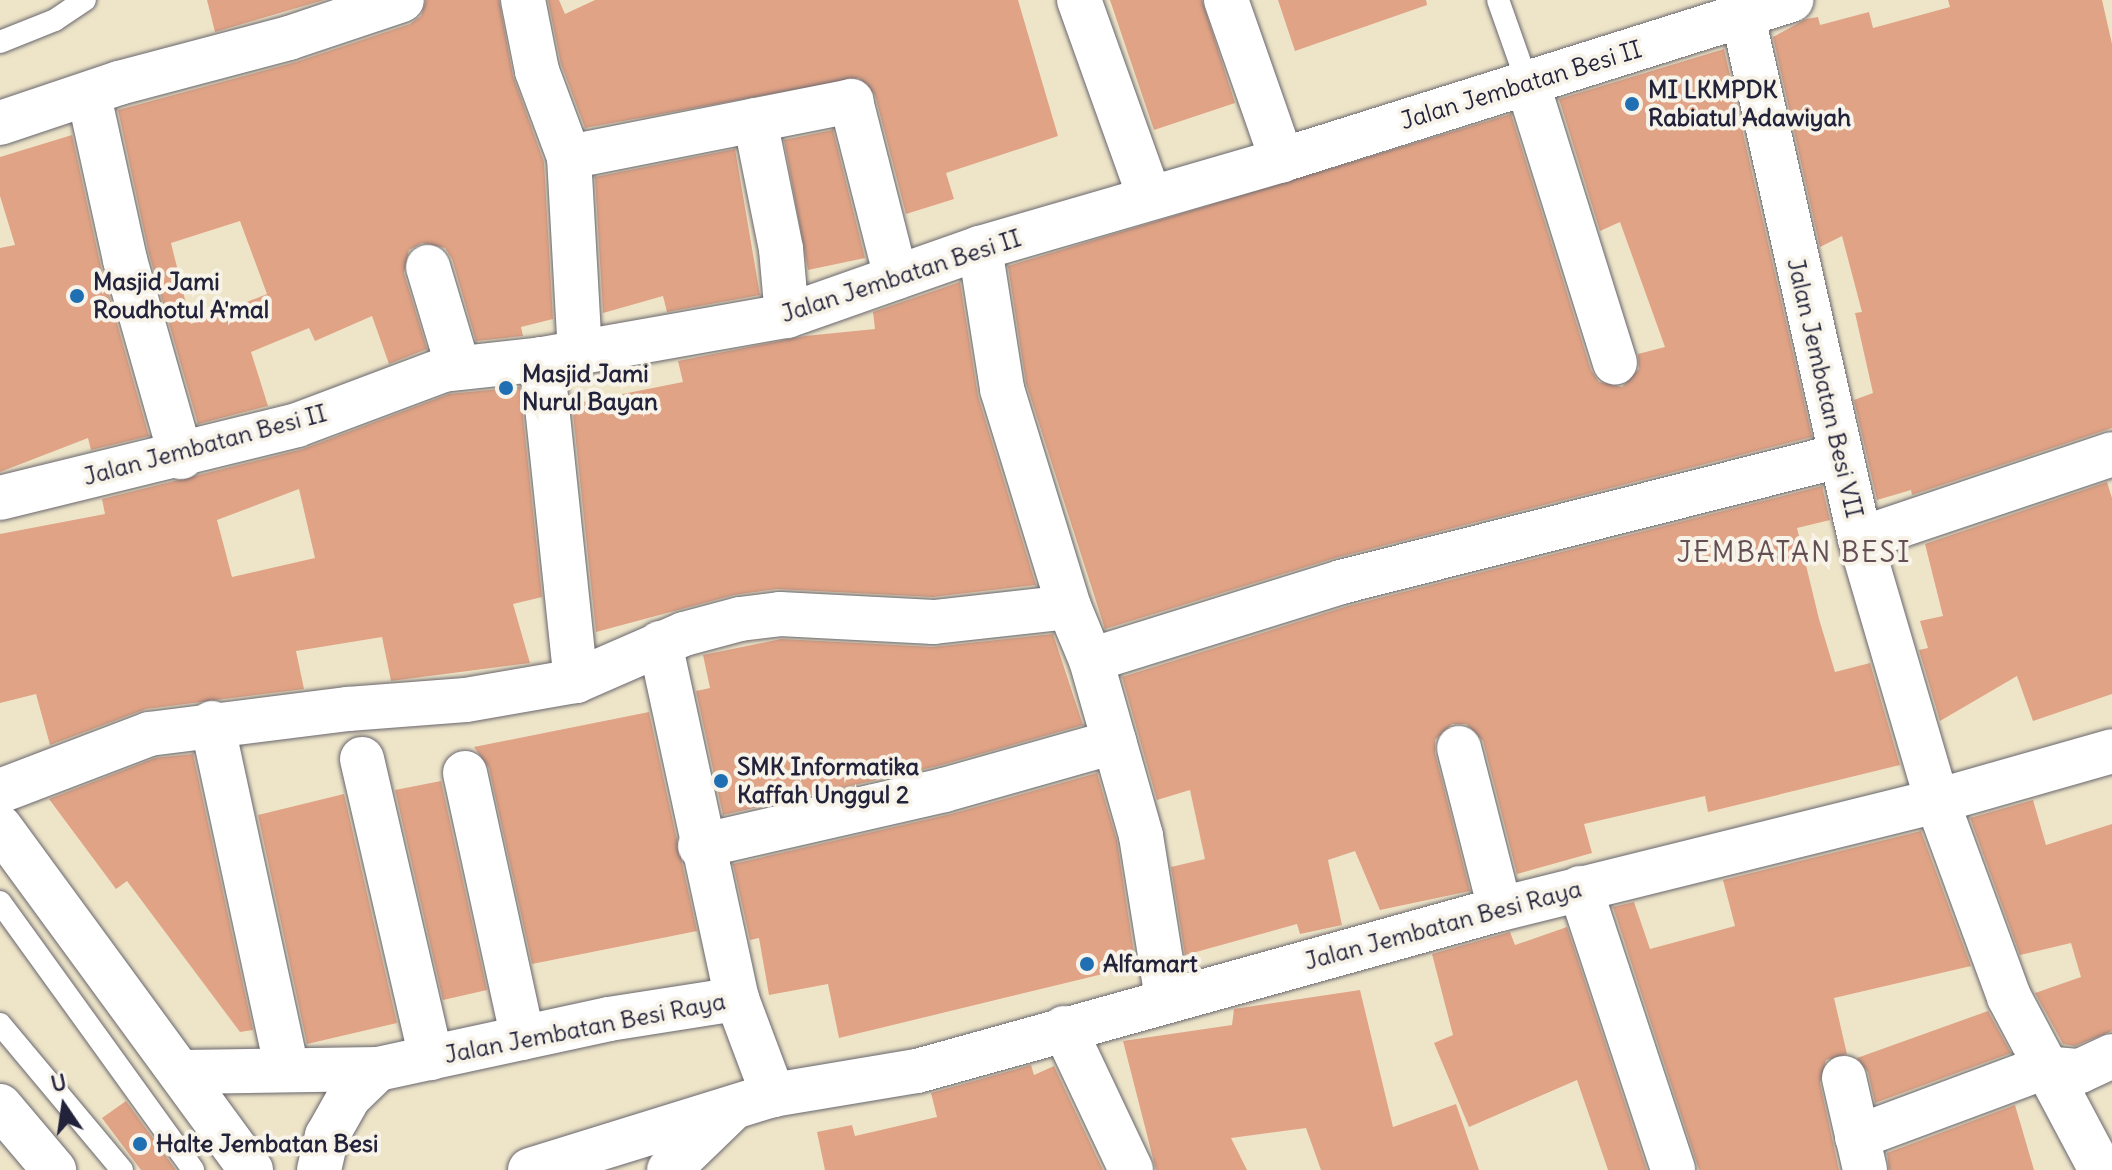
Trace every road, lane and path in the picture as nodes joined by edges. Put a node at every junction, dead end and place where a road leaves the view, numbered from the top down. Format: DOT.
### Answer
graph roads {
  1 [pos="85,0"];
  2 [pos="402,0"];
  3 [pos="523,0"];
  4 [pos="1079,0"];
  5 [pos="1226,0"];
  6 [pos="1498,0"];
  7 [pos="1791,0"];
  8 [pos="1740,8"];
  9 [pos="0,42"];
  10 [pos="1527,82"];
  11 [pos="89,96"];
  12 [pos="755,120"];
  13 [pos="0,123"];
  14 [pos="569,157"];
  15 [pos="1282,160"];
  16 [pos="1149,196"];
  17 [pos="980,248"];
  18 [pos="428,267"];
  19 [pos="896,277"];
  20 [pos="787,316"];
  21 [pos="561,356"];
  22 [pos="1615,363"];
  23 [pos="458,367"];
  24 [pos="2112,454"];
  25 [pos="1839,456"];
  26 [pos="181,457"];
  27 [pos="0,498"];
  28 [pos="1860,539"];
  29 [pos="1069,607"];
  30 [pos="660,643"];
  31 [pos="1091,660"];
  32 [pos="576,681"];
  33 [pos="212,723"];
  34 [pos="1114,742"];
  35 [pos="1459,748"];
  36 [pos="2112,751"];
  37 [pos="362,759"];
  38 [pos="465,773"];
  39 [pos="0,791"];
  40 [pos="1937,801"];
  41 [pos="0,827"];
  42 [pos="700,846"];
  43 [pos="1580,888"];
  44 [pos="0,902"];
  45 [pos="1500,909"];
  46 [pos="737,999"];
  47 [pos="1167,999"];
  48 [pos="0,1024"];
  49 [pos="1064,1028"];
  50 [pos="523,1038"];
  51 [pos="2112,1056"];
  52 [pos="431,1058"];
  53 [pos="2043,1068"];
  54 [pos="287,1069"];
  55 [pos="378,1069"];
  56 [pos="183,1072"];
  57 [pos="1844,1078"];
  58 [pos="773,1095"];
  59 [pos="0,1106"];
  60 [pos="732,1109"];
  61 [pos="1861,1154"];
  62 [pos="54,1170"];
  63 [pos="122,1170"];
  64 [pos="193,1170"];
  65 [pos="251,1170"];
  66 [pos="319,1170"];
  67 [pos="530,1170"];
  68 [pos="669,1170"];
  69 [pos="1131,1170"];
  70 [pos="1673,1170"];
  71 [pos="2101,1170"];
  1 -- 9 [label="lane"];
  2 -- 11 [label="main road"];
  3 -- 14 [label="main road"];
  4 -- 16 [label="main road"];
  5 -- 15 [label="main road"];
  6 -- 10 [label="lane"];
  7 -- 8 [label="main road, Jalan Jembatan Besi II"];
  8 -- 10 [label="main road, Jalan Jembatan Besi II"];
  8 -- 25 [label="main road, Jalan Jembatan Besi VII"];
  10 -- 15 [label="main road, Jalan Jembatan Besi II"];
  10 -- 22 [label="main road"];
  11 -- 13 [label="main road"];
  11 -- 26 [label="main road"];
  12 -- 14 [label="main road"];
  12 -- 19 [label="main road"];
  12 -- 20 [label="main road"];
  14 -- 21 [label="main road"];
  15 -- 16 [label="main road, Jalan Jembatan Besi II"];
  16 -- 17 [label="main road, Jalan Jembatan Besi II"];
  17 -- 19 [label="main road, Jalan Jembatan Besi II"];
  17 -- 29 [label="main road"];
  18 -- 23 [label="main road"];
  19 -- 20 [label="main road, Jalan Jembatan Besi II"];
  20 -- 21 [label="main road, Jalan Jembatan Besi II"];
  21 -- 23 [label="main road, Jalan Jembatan Besi II"];
  21 -- 32 [label="main road"];
  23 -- 26 [label="main road, Jalan Jembatan Besi II"];
  24 -- 28 [label="main road"];
  25 -- 28 [label="main road, Jalan Jembatan Besi VII"];
  25 -- 31 [label="main road"];
  26 -- 27 [label="main road, Jalan Jembatan Besi II"];
  28 -- 40 [label="main road, Jalan Jembatan Besi VII"];
  29 -- 30 [label="main road"];
  29 -- 31 [label="main road"];
  30 -- 32 [label="main road"];
  30 -- 42 [label="main road"];
  31 -- 34 [label="main road"];
  32 -- 33 [label="main road"];
  33 -- 39 [label="main road"];
  33 -- 54 [label="main road"];
  34 -- 42 [label="main road"];
  34 -- 47 [label="main road"];
  35 -- 45 [label="main road"];
  36 -- 40 [label="main road, Jalan Jembatan Besi Raya"];
  37 -- 52 [label="main road"];
  38 -- 50 [label="main road"];
  40 -- 43 [label="main road, Jalan Jembatan Besi Raya"];
  40 -- 53 [label="main road, Jalan Jembatan Besi VII"];
  41 -- 56 [label="main road"];
  42 -- 46 [label="main road"];
  43 -- 45 [label="main road, Jalan Jembatan Besi Raya"];
  43 -- 70 [label="main road"];
  44 -- 64 [label="lane"];
  45 -- 47 [label="main road, Jalan Jembatan Besi Raya"];
  46 -- 50 [label="main road, Jalan Jembatan Besi Raya"];
  46 -- 58 [label="main road, Jalan Jembatan Besi Raya"];
  47 -- 49 [label="main road, Jalan Jembatan Besi Raya"];
  48 -- 63 [label="lane"];
  49 -- 58 [label="main road, Jalan Jembatan Besi Raya"];
  49 -- 69 [label="main road"];
  50 -- 52 [label="main road, Jalan Jembatan Besi Raya"];
  51 -- 53 [label="main road"];
  52 -- 55 [label="main road, Jalan Jembatan Besi Raya"];
  53 -- 61 [label="main road"];
  53 -- 71 [label="main road, Jalan Jembatan Besi VII"];
  54 -- 55 [label="main road, Jalan Jembatan Besi Raya"];
  54 -- 56 [label="main road, Jalan Jembatan Besi Raya"];
  55 -- 66 [label="main road"];
  56 -- 65 [label="main road"];
  57 -- 61 [label="main road"];
  58 -- 60 [label="main road, Jalan Jembatan Besi Raya"];
  59 -- 62 [label="main road"];
  60 -- 67 [label="main road, Jalan Jembatan Besi Raya"];
  60 -- 68 [label="main road, Jalan Jembatan Besi Raya"];
}
